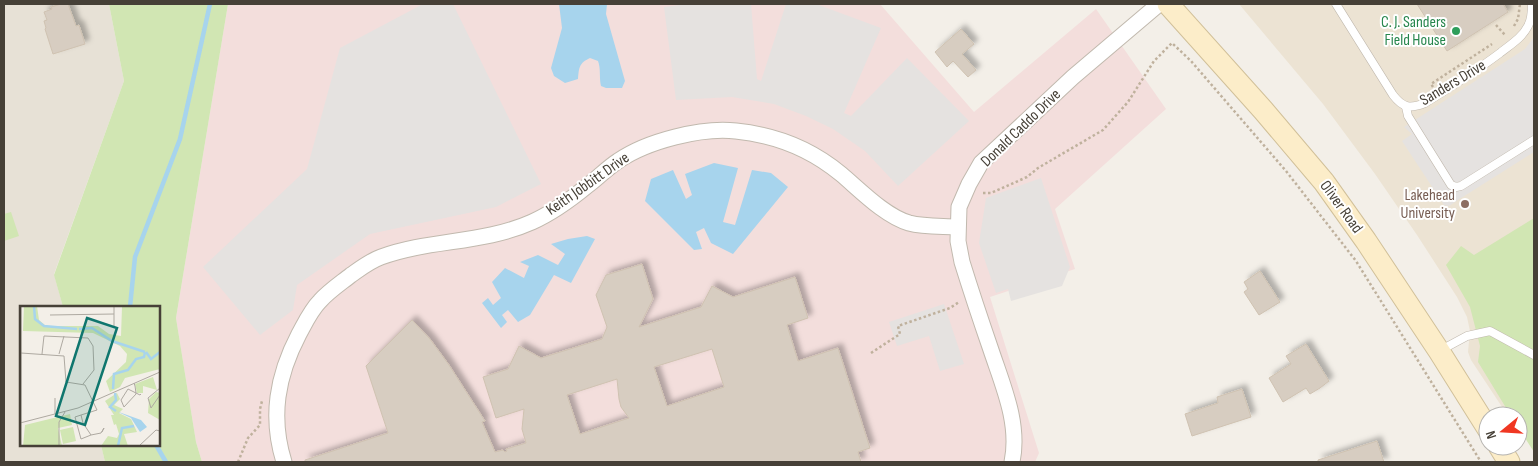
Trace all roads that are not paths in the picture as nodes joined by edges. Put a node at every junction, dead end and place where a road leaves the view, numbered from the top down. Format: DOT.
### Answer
graph roads {
  1 [pos="1159,4"];
  2 [pos="1168,4"];
  3 [pos="1336,4"];
  4 [pos="1532,4"];
  5 [pos="1406,107"];
  6 [pos="1534,140"];
  7 [pos="958,227"];
  8 [pos="1439,351"];
  9 [pos="1534,355"];
  10 [pos="1478,413"];
  11 [pos="284,462"];
  12 [pos="1012,462"];
  1 -- 7 [label="street, Donald Caddo Drive"];
  2 -- 8 [label="main road, Oliver Road"];
  3 -- 5 [label="lane, Sanders Drive"];
  4 -- 5 [label="lane, Sanders Drive"];
  5 -- 6 [label="lane"];
  7 -- 11 [label="street, Keith Jobbitt Drive"];
  7 -- 12 [label="street, Donald Caddo Drive"];
  8 -- 9 [label="lane"];
  8 -- 10 [label="main road, Oliver Road"];
}
